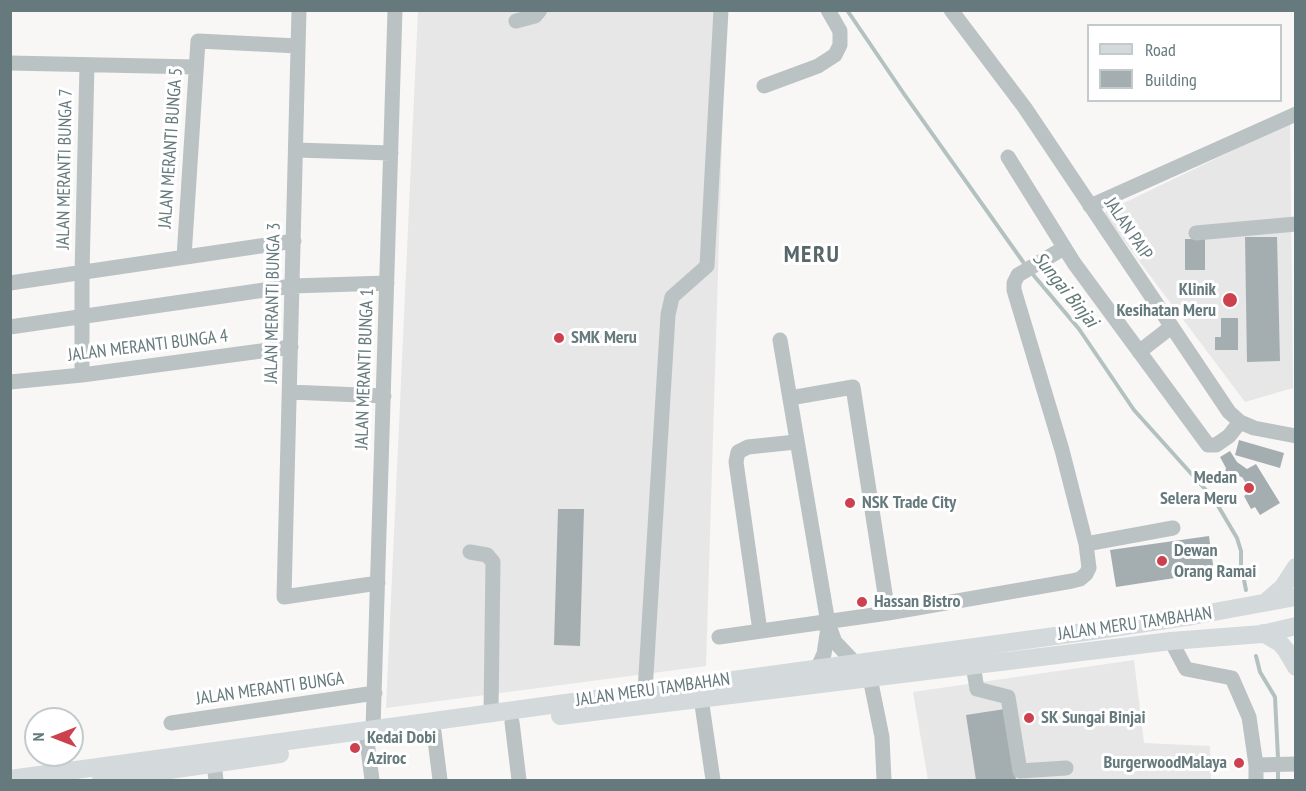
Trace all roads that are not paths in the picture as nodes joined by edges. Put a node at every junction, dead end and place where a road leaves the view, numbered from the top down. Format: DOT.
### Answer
graph roads {
  1 [pos="299,10"];
  2 [pos="395,10"];
  3 [pos="540,10"];
  4 [pos="721,10"];
  5 [pos="828,10"];
  6 [pos="951,10"];
  7 [pos="516,21"];
  8 [pos="298,46"];
  9 [pos="10,63"];
  10 [pos="87,65"];
  11 [pos="196,67"];
  12 [pos="764,86"];
  13 [pos="1296,114"];
  14 [pos="296,150"];
  15 [pos="391,153"];
  16 [pos="1008,157"];
  17 [pos="1090,206"];
  18 [pos="1296,224"];
  19 [pos="1196,233"];
  20 [pos="294,241"];
  21 [pos="1064,248"];
  22 [pos="184,257"];
  23 [pos="82,273"];
  24 [pos="10,283"];
  25 [pos="387,283"];
  26 [pos="292,286"];
  27 [pos="82,316"];
  28 [pos="10,327"];
  29 [pos="1171,327"];
  30 [pos="780,340"];
  31 [pos="291,347"];
  32 [pos="1139,352"];
  33 [pos="82,375"];
  34 [pos="10,382"];
  35 [pos="290,392"];
  36 [pos="384,396"];
  37 [pos="790,398"];
  38 [pos="1240,422"];
  39 [pos="1296,436"];
  40 [pos="796,442"];
  41 [pos="1173,528"];
  42 [pos="1086,544"];
  43 [pos="470,552"];
  44 [pos="1296,567"];
  45 [pos="378,583"];
  46 [pos="1296,597"];
  47 [pos="1262,603"];
  48 [pos="888,614"];
  49 [pos="828,623"];
  50 [pos="1296,626"];
  51 [pos="760,632"];
  52 [pos="1262,634"];
  53 [pos="719,637"];
  54 [pos="1171,641"];
  55 [pos="854,662"];
  56 [pos="973,665"];
  57 [pos="818,667"];
  58 [pos="1296,667"];
  59 [pos="870,678"];
  60 [pos="645,691"];
  61 [pos="375,693"];
  62 [pos="701,698"];
  63 [pos="491,713"];
  64 [pos="512,722"];
  65 [pos="171,723"];
  66 [pos="434,732"];
  67 [pos="370,735"];
  68 [pos="1291,764"];
  69 [pos="1259,765"];
  70 [pos="1066,768"];
  71 [pos="215,772"];
  72 [pos="177,775"];
  73 [pos="10,779"];
  74 [pos="101,780"];
  75 [pos="372,780"];
  76 [pos="440,780"];
  77 [pos="519,780"];
  78 [pos="713,780"];
  79 [pos="884,780"];
  80 [pos="1256,780"];
  1 -- 8 [label="street, JALAN MERANTI BUNGA 3"];
  2 -- 15 [label="street, JALAN MERANTI BUNGA 1"];
  3 -- 7 [label="street"];
  4 -- 60 [label="street"];
  5 -- 12 [label="street"];
  6 -- 17 [label="street, JALAN PAIP"];
  8 -- 11 [label="street, JALAN MERANTI BUNGA 5"];
  8 -- 14 [label="street, JALAN MERANTI BUNGA 3"];
  9 -- 10 [label="street"];
  10 -- 11 [label="street"];
  10 -- 23 [label="street, JALAN MERANTI BUNGA 7"];
  11 -- 22 [label="street, JALAN MERANTI BUNGA 5"];
  13 -- 17 [label="street"];
  14 -- 15 [label="street"];
  14 -- 20 [label="street, JALAN MERANTI BUNGA 3"];
  15 -- 25 [label="street, JALAN MERANTI BUNGA 1"];
  16 -- 21 [label="street"];
  17 -- 29 [label="street, JALAN PAIP"];
  18 -- 19 [label="street"];
  20 -- 22 [label="street"];
  20 -- 26 [label="street, JALAN MERANTI BUNGA 3"];
  21 -- 32 [label="street"];
  21 -- 42 [label="street"];
  22 -- 23 [label="street"];
  23 -- 24 [label="street"];
  23 -- 27 [label="street, JALAN MERANTI BUNGA 7"];
  25 -- 26 [label="street"];
  25 -- 36 [label="street, JALAN MERANTI BUNGA 1"];
  26 -- 27 [label="street"];
  26 -- 31 [label="street, JALAN MERANTI BUNGA 3"];
  27 -- 28 [label="street"];
  27 -- 33 [label="street, JALAN MERANTI BUNGA 7"];
  29 -- 32 [label="street"];
  29 -- 38 [label="street, JALAN PAIP"];
  30 -- 37 [label="street"];
  31 -- 33 [label="street, JALAN MERANTI BUNGA 4"];
  31 -- 35 [label="street, JALAN MERANTI BUNGA 3"];
  32 -- 38 [label="street"];
  33 -- 34 [label="street, JALAN MERANTI BUNGA 4"];
  35 -- 36 [label="street"];
  35 -- 45 [label="street, JALAN MERANTI BUNGA 3"];
  36 -- 45 [label="street, JALAN MERANTI BUNGA 1"];
  37 -- 40 [label="street"];
  37 -- 48 [label="street"];
  38 -- 39 [label="street"];
  40 -- 49 [label="street"];
  40 -- 51 [label="street"];
  41 -- 42 [label="street"];
  42 -- 48 [label="street"];
  43 -- 63 [label="street"];
  44 -- 47 [label="main road"];
  45 -- 61 [label="street, JALAN MERANTI BUNGA 1"];
  46 -- 47 [label="main road, JALAN MERU TAMBAHAN"];
  47 -- 55 [label="main road, JALAN MERU TAMBAHAN"];
  48 -- 49 [label="street"];
  49 -- 51 [label="street"];
  49 -- 55 [label="street"];
  49 -- 57 [label="street"];
  50 -- 52 [label="main road, JALAN MERU TAMBAHAN"];
  51 -- 53 [label="street"];
  52 -- 54 [label="main road, JALAN MERU TAMBAHAN"];
  52 -- 58 [label="main road"];
  54 -- 56 [label="main road, JALAN MERU TAMBAHAN"];
  54 -- 69 [label="street"];
  55 -- 57 [label="main road, JALAN MERU TAMBAHAN"];
  56 -- 59 [label="main road, JALAN MERU TAMBAHAN"];
  56 -- 70 [label="street"];
  57 -- 60 [label="main road, JALAN MERU TAMBAHAN"];
  59 -- 62 [label="main road, JALAN MERU TAMBAHAN"];
  59 -- 79 [label="street"];
  60 -- 63 [label="main road, JALAN MERU TAMBAHAN"];
  61 -- 65 [label="street, JALAN MERANTI BUNGA"];
  61 -- 67 [label="street, JALAN MERANTI BUNGA 1"];
  62 -- 64 [label="main road, JALAN MERU TAMBAHAN"];
  62 -- 78 [label="street"];
  63 -- 67 [label="main road, JALAN MERU TAMBAHAN"];
  64 -- 66 [label="main road, JALAN MERU TAMBAHAN"];
  64 -- 77 [label="street"];
  66 -- 67 [label="main road, JALAN MERU TAMBAHAN"];
  66 -- 76 [label="street"];
  67 -- 71 [label="main road, JALAN MERU TAMBAHAN"];
  67 -- 73 [label="main road, JALAN MERU TAMBAHAN"];
  67 -- 75 [label="street, JALAN MERANTI BUNGA 1"];
  68 -- 69 [label="street"];
  69 -- 80 [label="street"];
  71 -- 72 [label="main road, JALAN MERU TAMBAHAN"];
  72 -- 74 [label="main road, JALAN MERU TAMBAHAN"];
}
